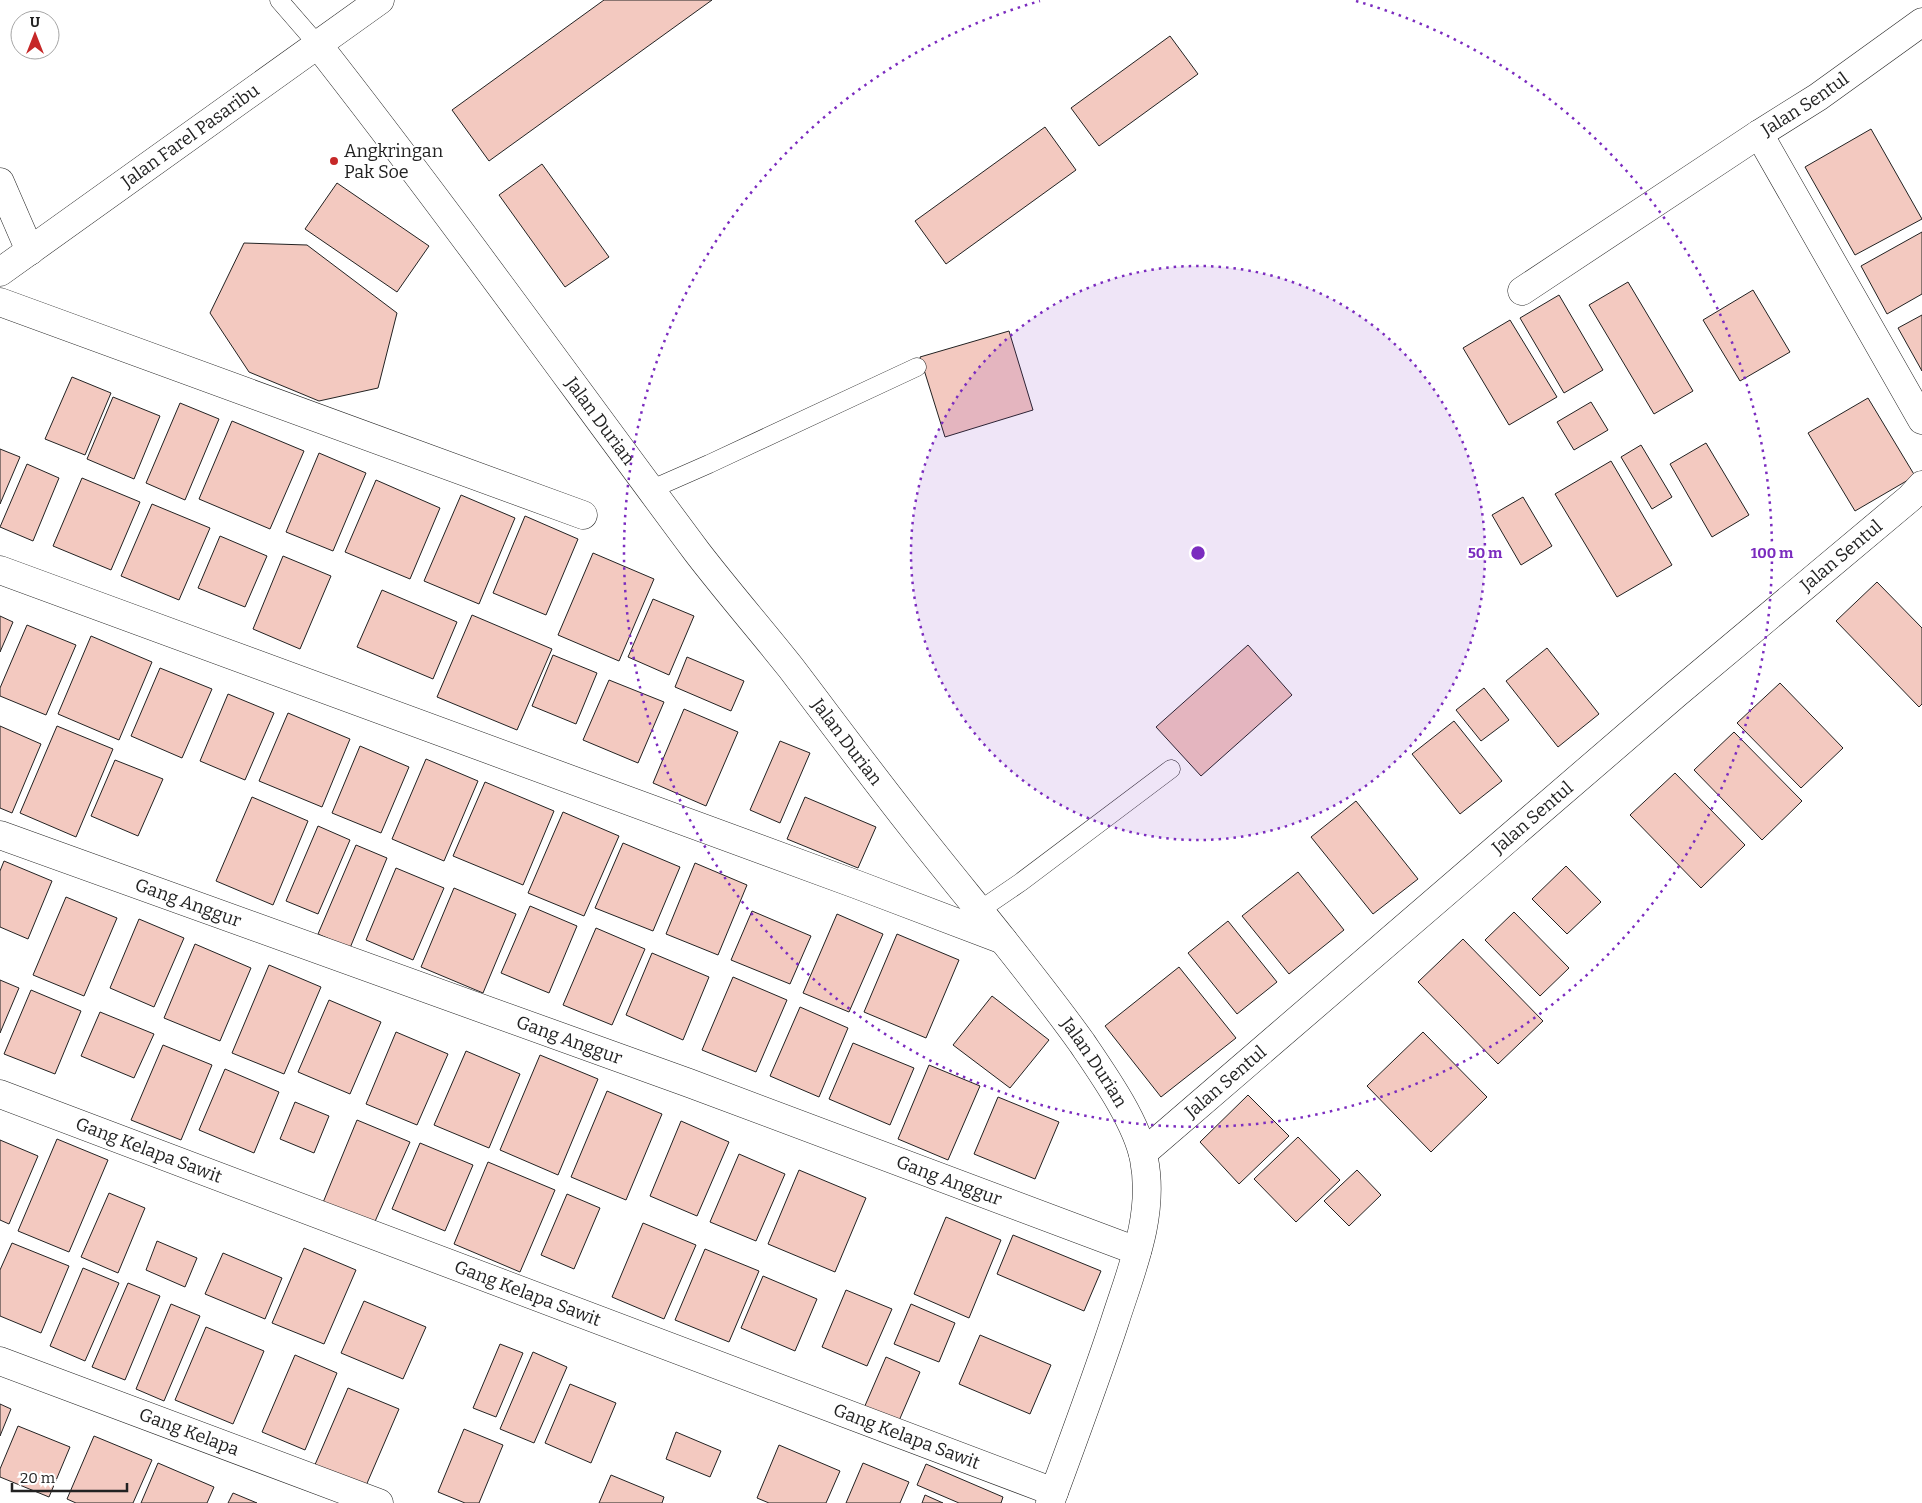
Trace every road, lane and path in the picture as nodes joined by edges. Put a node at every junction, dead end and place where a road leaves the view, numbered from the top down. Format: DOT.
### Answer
graph roads {
  1 [pos="279,0"];
  2 [pos="380,0"];
  3 [pos="1922,22"];
  4 [pos="318,45"];
  5 [pos="1759,134"];
  6 [pos="0,182"];
  7 [pos="30,251"];
  8 [pos="0,272"];
  9 [pos="1522,291"];
  10 [pos="0,302"];
  11 [pos="917,367"];
  12 [pos="1922,420"];
  13 [pos="1922,484"];
  14 [pos="652,489"];
  15 [pos="583,515"];
  16 [pos="0,570"];
  17 [pos="1171,769"];
  18 [pos="0,835"];
  19 [pos="980,910"];
  20 [pos="1004,940"];
  21 [pos="0,1094"];
  22 [pos="1143,1153"];
  23 [pos="1137,1251"];
  24 [pos="0,1361"];
  25 [pos="1052,1497"];
  26 [pos="379,1503"];
  1 -- 4 [label="lane"];
  2 -- 4 [label="street, Jalan Farel Pasaribu"];
  3 -- 5 [label="street, Jalan Sentul"];
  4 -- 7 [label="street, Jalan Farel Pasaribu"];
  4 -- 14 [label="street, Jalan Durian"];
  5 -- 9 [label="street"];
  5 -- 12 [label="street, Jalan Sentul"];
  6 -- 7 [label="street"];
  7 -- 8 [label="street, Jalan Farel Pasaribu"];
  10 -- 15 [label="street"];
  11 -- 14 [label="lane"];
  13 -- 22 [label="street, Jalan Sentul"];
  14 -- 19 [label="street, Jalan Durian"];
  16 -- 20 [label="street"];
  17 -- 19 [label="lane"];
  18 -- 23 [label="street, Gang Anggur"];
  19 -- 20 [label="street, Jalan Durian"];
  20 -- 22 [label="street, Jalan Durian"];
  21 -- 25 [label="street, Gang Kelapa Sawit"];
  22 -- 23 [label="street, Jalan Durian"];
  23 -- 25 [label="street, Jalan Durian"];
  24 -- 26 [label="street, Gang Kelapa"];
}
